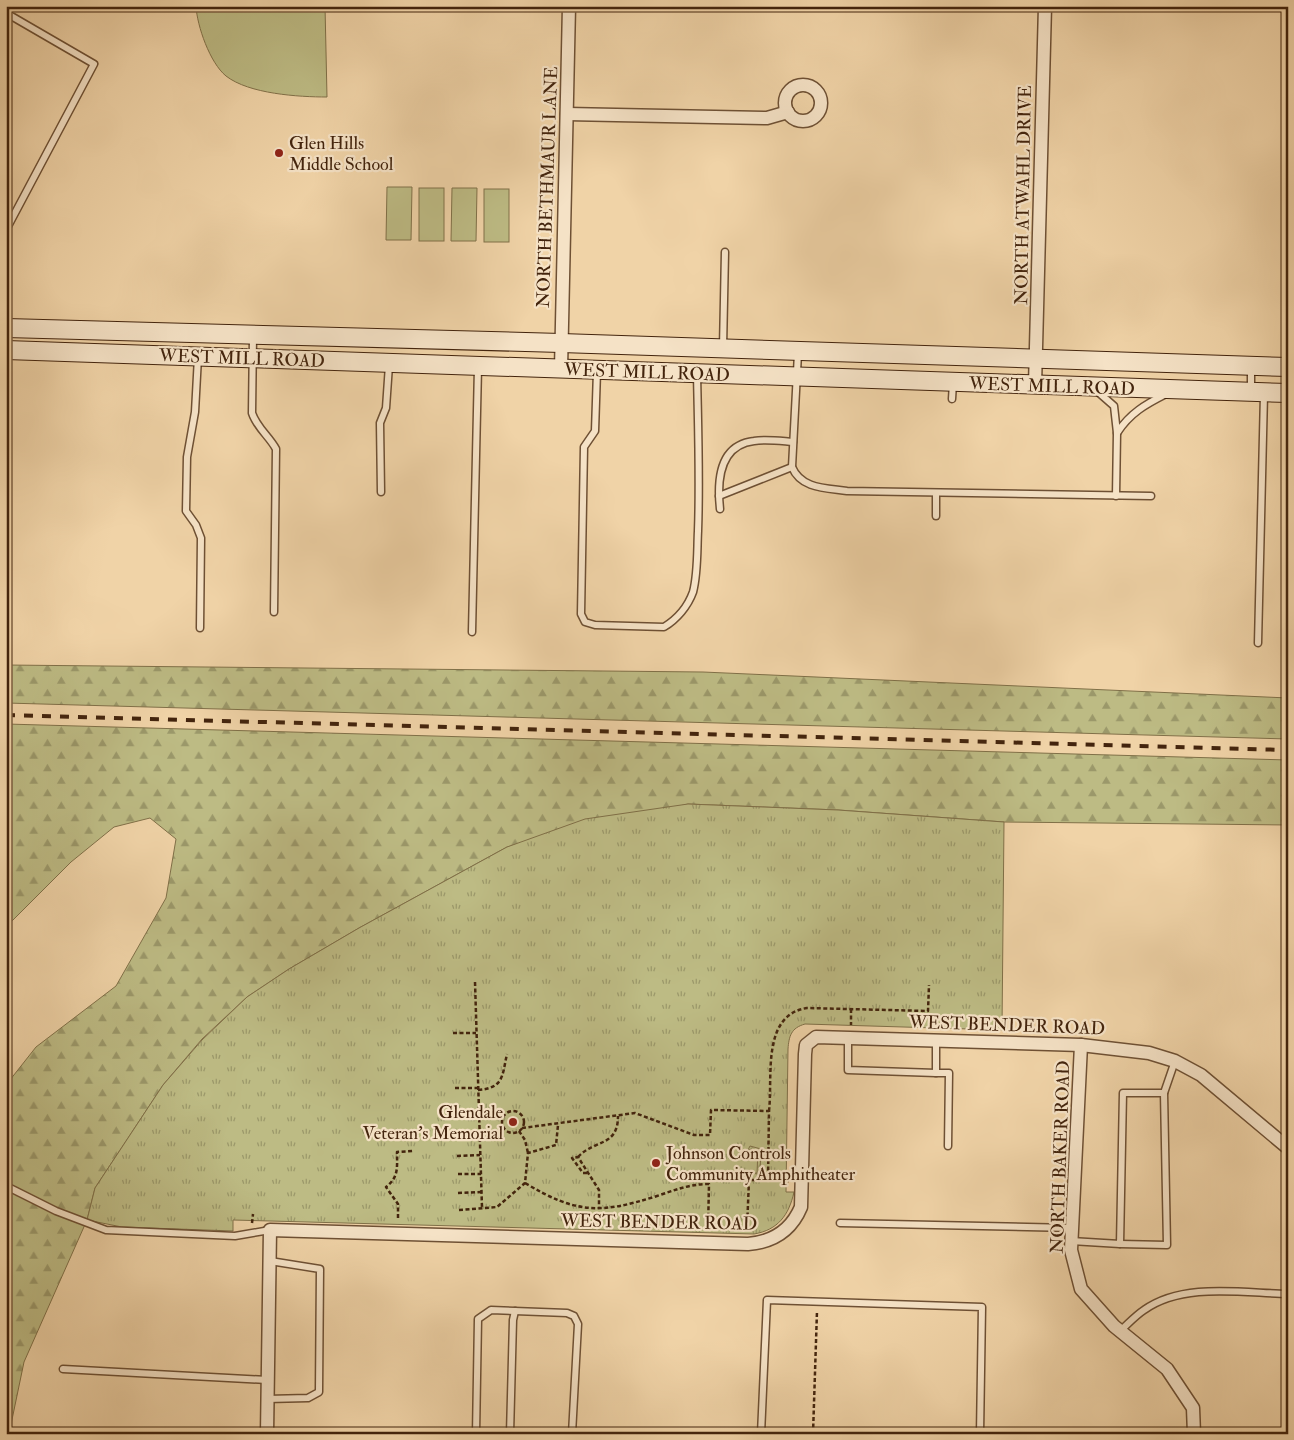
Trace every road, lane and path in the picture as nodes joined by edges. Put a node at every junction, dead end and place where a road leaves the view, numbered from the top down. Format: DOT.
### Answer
graph roads {
  1 [pos="569,6"];
  2 [pos="1045,6"];
  3 [pos="6,13"];
  4 [pos="788,112"];
  5 [pos="567,114"];
  6 [pos="6,230"];
  7 [pos="725,252"];
  8 [pos="6,328"];
  9 [pos="253,335"];
  10 [pos="561,343"];
  11 [pos="723,349"];
  12 [pos="6,350"];
  13 [pos="798,352"];
  14 [pos="198,356"];
  15 [pos="253,358"];
  16 [pos="1036,358"];
  17 [pos="389,363"];
  18 [pos="478,366"];
  19 [pos="1251,366"];
  20 [pos="1288,367"];
  21 [pos="560,369"];
  22 [pos="597,370"];
  23 [pos="697,373"];
  24 [pos="797,377"];
  25 [pos="1035,385"];
  26 [pos="1092,387"];
  27 [pos="1174,390"];
  28 [pos="1257,392"];
  29 [pos="1288,393"];
  30 [pos="1117,433"];
  31 [pos="793,442"];
  32 [pos="792,467"];
  33 [pos="381,492"];
  34 [pos="936,492"];
  35 [pos="719,496"];
  36 [pos="1116,496"];
  37 [pos="1150,496"];
  38 [pos="720,509"];
  39 [pos="936,516"];
  40 [pos="274,612"];
  41 [pos="200,628"];
  42 [pos="472,632"];
  43 [pos="1258,643"];
  44 [pos="475,982"];
  45 [pos="851,1009"];
  46 [pos="453,1033"];
  47 [pos="476,1033"];
  48 [pos="850,1036"];
  49 [pos="936,1039"];
  50 [pos="1081,1045"];
  51 [pos="507,1054"];
  52 [pos="1175,1061"];
  53 [pos="936,1073"];
  54 [pos="455,1088"];
  55 [pos="478,1089"];
  56 [pos="1164,1093"];
  57 [pos="618,1115"];
  58 [pos="558,1125"];
  59 [pos="521,1130"];
  60 [pos="948,1146"];
  61 [pos="1288,1148"];
  62 [pos="414,1151"];
  63 [pos="528,1153"];
  64 [pos="480,1155"];
  65 [pos="457,1156"];
  66 [pos="578,1157"];
  67 [pos="587,1172"];
  68 [pos="458,1174"];
  69 [pos="481,1174"];
  70 [pos="768,1180"];
  71 [pos="803,1182"];
  72 [pos="525,1183"];
  73 [pos="6,1186"];
  74 [pos="481,1192"];
  75 [pos="458,1193"];
  76 [pos="482,1208"];
  77 [pos="598,1209"];
  78 [pos="459,1210"];
  79 [pos="398,1218"];
  80 [pos="840,1223"];
  81 [pos="747,1228"];
  82 [pos="270,1230"];
  83 [pos="1072,1235"];
  84 [pos="707,1242"];
  85 [pos="1120,1244"];
  86 [pos="270,1261"];
  87 [pos="1288,1294"];
  88 [pos="817,1302"];
  89 [pos="515,1311"];
  90 [pos="1120,1331"];
  91 [pos="63,1369"];
  92 [pos="268,1380"];
  93 [pos="267,1398"];
  94 [pos="267,1434"];
  95 [pos="476,1434"];
  96 [pos="510,1434"];
  97 [pos="572,1434"];
  98 [pos="761,1434"];
  99 [pos="813,1434"];
  100 [pos="980,1434"];
  101 [pos="1194,1434"];
  1 -- 5 [label="street, NORTH BETHMAUR LANE"];
  2 -- 16 [label="street, NORTH ATWAHL DRIVE"];
  3 -- 6 [label="lane"];
  4 -- 5 [label="street"];
  5 -- 10 [label="street, NORTH BETHMAUR LANE"];
  7 -- 11 [label="lane"];
  8 -- 9 [label="main road, WEST MILL ROAD"];
  9 -- 10 [label="main road, WEST MILL ROAD"];
  9 -- 15 [label="lane"];
  10 -- 11 [label="main road, WEST MILL ROAD"];
  10 -- 21 [label="street, NORTH BETHMAUR LANE"];
  11 -- 13 [label="main road, WEST MILL ROAD"];
  12 -- 14 [label="main road, WEST MILL ROAD"];
  13 -- 16 [label="main road, WEST MILL ROAD"];
  13 -- 24 [label="lane"];
  14 -- 15 [label="main road, WEST MILL ROAD"];
  14 -- 41 [label="lane"];
  15 -- 17 [label="main road, WEST MILL ROAD"];
  15 -- 40 [label="lane"];
  16 -- 19 [label="main road, WEST MILL ROAD"];
  16 -- 25 [label="street, NORTH ATWAHL DRIVE"];
  17 -- 18 [label="main road, WEST MILL ROAD"];
  17 -- 33 [label="lane"];
  18 -- 21 [label="main road, WEST MILL ROAD"];
  18 -- 42 [label="lane"];
  19 -- 20 [label="main road, WEST MILL ROAD"];
  19 -- 28 [label="lane"];
  21 -- 22 [label="main road, WEST MILL ROAD"];
  22 -- 23 [label="main road, WEST MILL ROAD"];
  22 -- 23 [label="lane"];
  23 -- 24 [label="main road, WEST MILL ROAD"];
  24 -- 25 [label="main road, WEST MILL ROAD"];
  24 -- 31 [label="lane"];
  25 -- 26 [label="main road, WEST MILL ROAD"];
  26 -- 27 [label="main road, WEST MILL ROAD"];
  26 -- 30 [label="lane"];
  27 -- 28 [label="main road, WEST MILL ROAD"];
  27 -- 30 [label="lane"];
  28 -- 29 [label="main road, WEST MILL ROAD"];
  28 -- 43 [label="lane"];
  30 -- 36 [label="lane"];
  31 -- 32 [label="lane"];
  31 -- 35 [label="lane"];
  32 -- 34 [label="lane"];
  32 -- 35 [label="lane"];
  34 -- 36 [label="lane"];
  34 -- 39 [label="lane"];
  35 -- 38 [label="lane"];
  36 -- 37 [label="lane"];
  44 -- 47 [label="path"];
  45 -- 48 [label="path"];
  46 -- 47 [label="path"];
  47 -- 55 [label="path"];
  48 -- 49 [label="street, WEST BENDER ROAD"];
  48 -- 53 [label="lane"];
  48 -- 71 [label="street, WEST BENDER ROAD"];
  49 -- 50 [label="street, WEST BENDER ROAD"];
  49 -- 53 [label="lane"];
  50 -- 52 [label="street, WEST BENDER ROAD"];
  50 -- 83 [label="street, NORTH BAKER ROAD"];
  51 -- 55 [label="path"];
  52 -- 56 [label="lane"];
  52 -- 61 [label="street, WEST BENDER ROAD"];
  53 -- 60 [label="lane"];
  54 -- 55 [label="path"];
  55 -- 64 [label="path"];
  56 -- 85 [label="lane"];
  56 -- 85 [label="lane"];
  57 -- 58 [label="path"];
  57 -- 66 [label="path"];
  57 -- 70 [label="path"];
  58 -- 59 [label="path"];
  58 -- 63 [label="path"];
  59 -- 59 [label="path"];
  59 -- 63 [label="path"];
  62 -- 79 [label="path"];
  63 -- 72 [label="path"];
  64 -- 65 [label="path"];
  64 -- 69 [label="path"];
  66 -- 67 [label="path"];
  66 -- 67 [label="path"];
  67 -- 77 [label="path"];
  68 -- 69 [label="path"];
  69 -- 74 [label="path"];
  70 -- 71 [label="path"];
  70 -- 81 [label="path"];
  71 -- 84 [label="street, WEST BENDER ROAD"];
  72 -- 76 [label="path"];
  72 -- 77 [label="path"];
  73 -- 82 [label="lane"];
  74 -- 75 [label="path"];
  74 -- 76 [label="path"];
  76 -- 78 [label="path"];
  77 -- 84 [label="path"];
  80 -- 83 [label="lane"];
  82 -- 84 [label="street, WEST BENDER ROAD"];
  82 -- 86 [label="street"];
  83 -- 85 [label="lane"];
  83 -- 90 [label="street, NORTH BAKER ROAD"];
  86 -- 92 [label="street"];
  86 -- 93 [label="lane"];
  87 -- 90 [label="lane"];
  88 -- 98 [label="lane"];
  88 -- 99 [label="path"];
  88 -- 100 [label="lane"];
  89 -- 95 [label="lane"];
  89 -- 96 [label="lane"];
  89 -- 97 [label="lane"];
  90 -- 101 [label="street, NORTH BAKER ROAD"];
  91 -- 92 [label="lane"];
  92 -- 93 [label="street"];
  93 -- 94 [label="street"];
}
